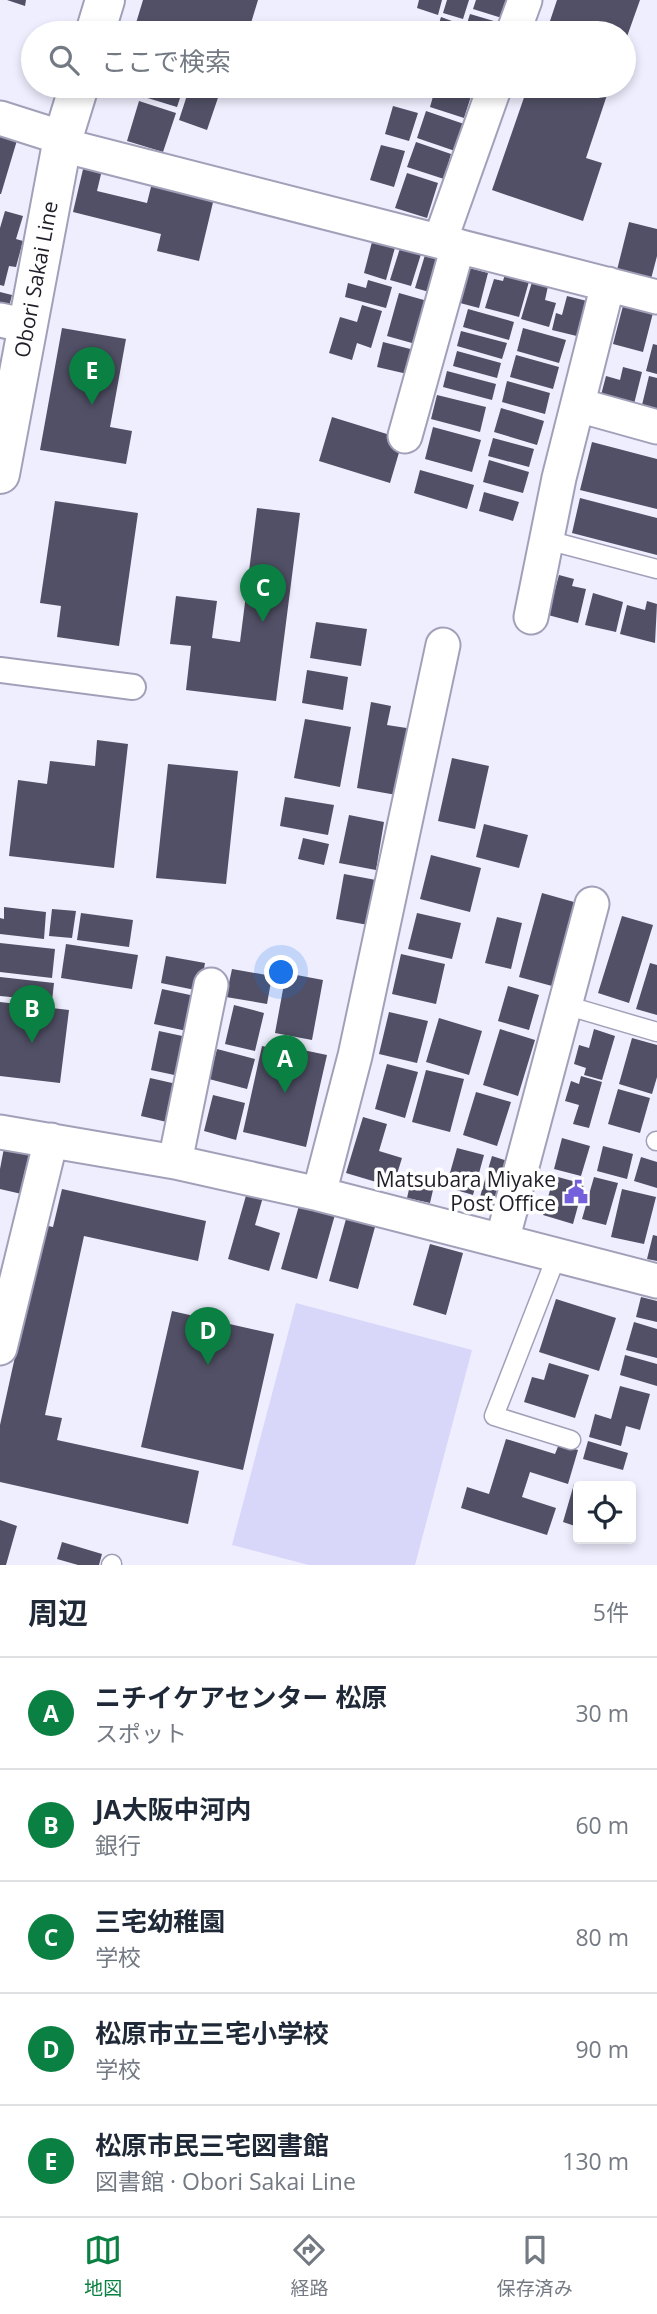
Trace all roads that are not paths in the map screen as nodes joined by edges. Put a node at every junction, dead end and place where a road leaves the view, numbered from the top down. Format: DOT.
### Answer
graph roads {
  1 [pos="105,0"];
  2 [pos="525,0"];
  3 [pos="99,21"];
  4 [pos="517,21"];
  5 [pos="75,98"];
  6 [pos="492,98"];
  7 [pos="0,118"];
  8 [pos="62,142"];
  9 [pos="449,244"];
  10 [pos="608,284"];
  11 [pos="657,297"];
  12 [pos="14,323"];
  13 [pos="578,405"];
  14 [pos="657,427"];
  15 [pos="405,436"];
  16 [pos="0,470"];
  17 [pos="547,540"];
  18 [pos="657,569"];
  19 [pos="531,617"];
  20 [pos="443,645"];
  21 [pos="0,670"];
  22 [pos="133,687"];
  23 [pos="592,904"];
  24 [pos="211,985"];
  25 [pos="565,1005"];
  26 [pos="657,1032"];
  27 [pos="0,1132"];
  28 [pos="51,1140"];
  29 [pos="175,1162"];
  30 [pos="319,1194"];
  31 [pos="502,1241"];
  32 [pos="557,1255"];
  33 [pos="657,1281"];
  34 [pos="0,1348"];
  35 [pos="571,1440"];
  1 -- 3 [label="main road"];
  2 -- 4 [label="street"];
  5 -- 8 [label="main road, Obori Sakai Line"];
  6 -- 9 [label="street"];
  7 -- 8 [label="street"];
  8 -- 9 [label="street"];
  8 -- 12 [label="main road, Obori Sakai Line"];
  9 -- 10 [label="street"];
  9 -- 15 [label="street"];
  10 -- 11 [label="street"];
  10 -- 13 [label="street"];
  12 -- 16 [label="main road, Obori Sakai Line"];
  13 -- 14 [label="street"];
  13 -- 17 [label="street"];
  17 -- 18 [label="lane"];
  17 -- 19 [label="street"];
  20 -- 30 [label="street"];
  21 -- 22 [label="street"];
  23 -- 25 [label="street"];
  24 -- 29 [label="street"];
  25 -- 26 [label="lane"];
  25 -- 31 [label="street"];
  27 -- 28 [label="street"];
  28 -- 29 [label="street"];
  28 -- 34 [label="street"];
  29 -- 30 [label="street"];
  30 -- 31 [label="street"];
  31 -- 32 [label="street"];
  32 -- 33 [label="street"];
  32 -- 35 [label="lane"];
}
